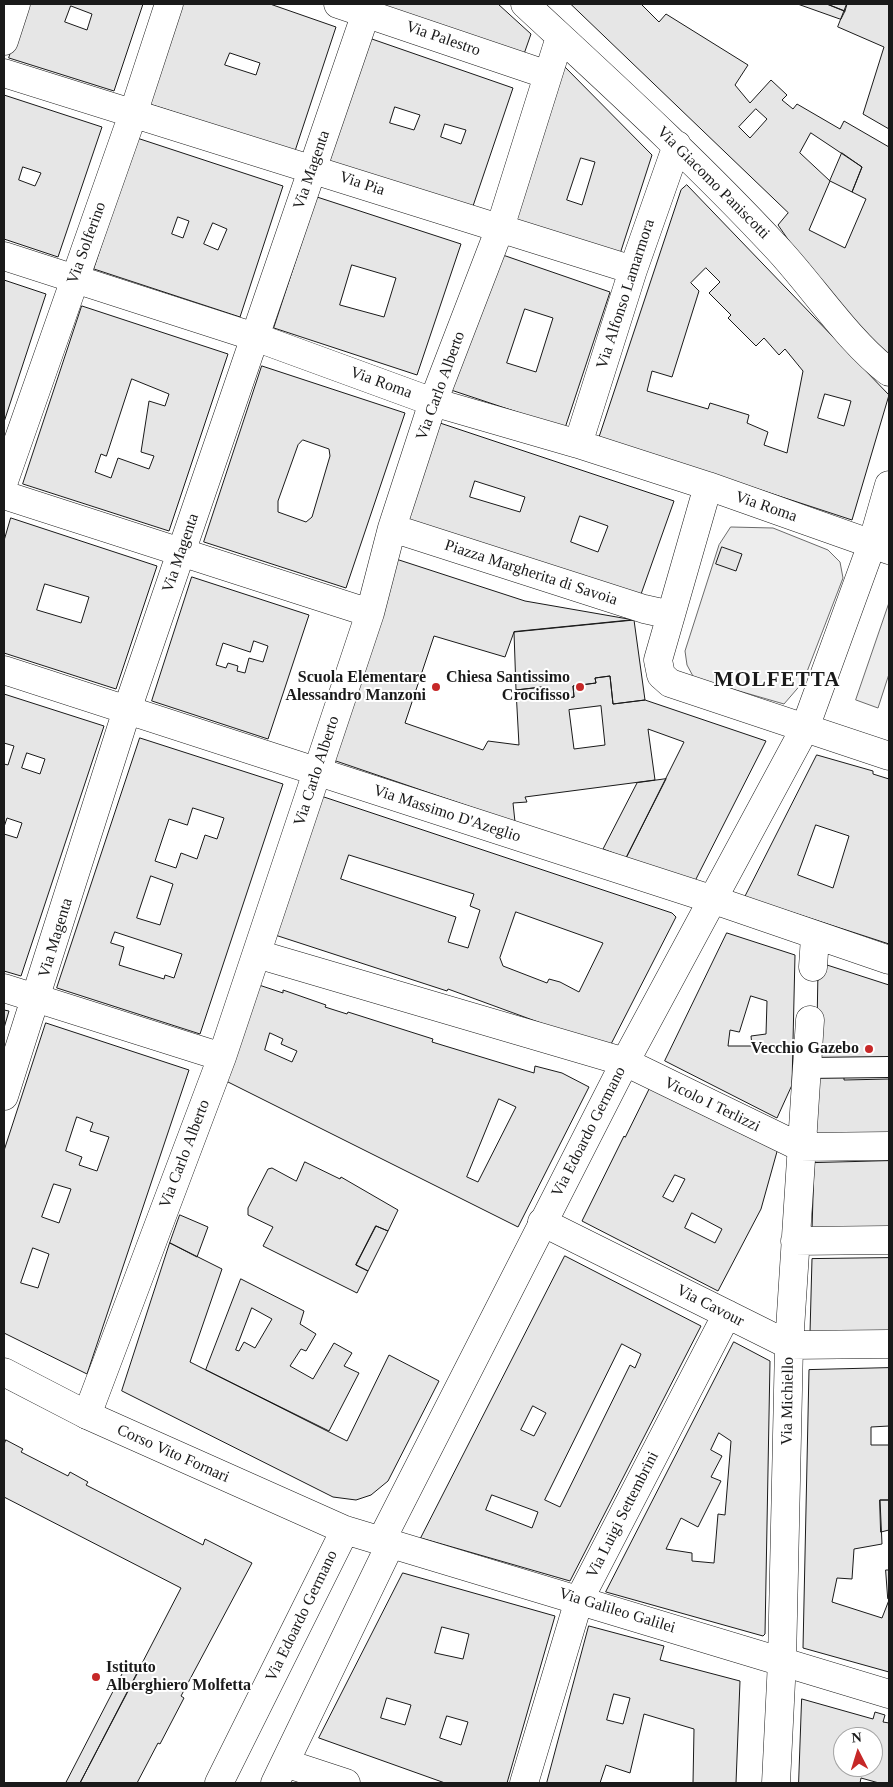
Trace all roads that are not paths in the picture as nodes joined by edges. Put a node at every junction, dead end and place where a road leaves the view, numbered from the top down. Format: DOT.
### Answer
graph roads {
  1 [pos="16,4"];
  2 [pos="169,4"];
  3 [pos="338,4"];
  4 [pos="525,4"];
  5 [pos="368,8"];
  6 [pos="560,37"];
  7 [pos="4,41"];
  8 [pos="4,73"];
  9 [pos="548,75"];
  10 [pos="133,114"];
  11 [pos="677,144"];
  12 [pos="313,168"];
  13 [pos="500,228"];
  14 [pos="4,256"];
  15 [pos="633,270"];
  16 [pos="74,280"];
  17 [pos="255,337"];
  18 [pos="889,372"];
  19 [pos="433,402"];
  20 [pos="578,444"];
  21 [pos="4,481"];
  22 [pos="889,485"];
  23 [pos="708,486"];
  24 [pos="4,495"];
  25 [pos="392,528"];
  26 [pos="881,547"];
  27 [pos="182,552"];
  28 [pos="370,613"];
  29 [pos="671,615"];
  30 [pos="4,670"];
  31 [pos="127,710"];
  32 [pos="805,728"];
  33 [pos="889,756"];
  34 [pos="317,772"];
  35 [pos="714,900"];
  36 [pos="815,937"];
  37 [pos="257,954"];
  38 [pos="889,960"];
  39 [pos="812,967"];
  40 [pos="4,988"];
  41 [pos="37,999"];
  42 [pos="810,1020"];
  43 [pos="222,1058"];
  44 [pos="625,1062"];
  45 [pos="889,1067"];
  46 [pos="806,1068"];
  47 [pos="4,1096"];
  48 [pos="889,1146"];
  49 [pos="800,1147"];
  50 [pos="542,1222"];
  51 [pos="889,1240"];
  52 [pos="795,1242"];
  53 [pos="727,1314"];
  54 [pos="889,1344"];
  55 [pos="789,1345"];
  56 [pos="4,1372"];
  57 [pos="87,1415"];
  58 [pos="345,1530"];
  59 [pos="386,1543"];
  60 [pos="579,1600"];
  61 [pos="782,1661"];
  62 [pos="889,1694"];
  63 [pos="280,1773"];
  64 [pos="218,1783"];
  65 [pos="346,1783"];
  66 [pos="524,1783"];
  67 [pos="776,1783"];
  1 -- 7 [label="street"];
  2 -- 10 [label="street, Via Solferino"];
  3 -- 5 [label="street, Via Palestro"];
  4 -- 6 [label="street, Via Giacomo Paniscotti"];
  5 -- 9 [label="street, Via Palestro"];
  5 -- 12 [label="street, Via Magenta"];
  6 -- 9 [label="street, Via Carlo Alberto"];
  6 -- 11 [label="street, Via Giacomo Paniscotti"];
  8 -- 10 [label="street, Via Pia"];
  9 -- 13 [label="street, Via Carlo Alberto"];
  10 -- 12 [label="street, Via Pia"];
  10 -- 16 [label="street, Via Solferino"];
  11 -- 15 [label="street, Via Alfonso Lamarmora"];
  11 -- 18 [label="street, Via Giacomo Paniscotti"];
  12 -- 13 [label="street, Via Pia"];
  12 -- 17 [label="street, Via Magenta"];
  13 -- 15 [label="street, Via Pia"];
  13 -- 19 [label="street, Via Carlo Alberto"];
  14 -- 16 [label="street, Via Roma"];
  15 -- 20 [label="street, Via Alfonso Lamarmora"];
  16 -- 17 [label="street, Via Roma"];
  16 -- 21 [label="street, Via Solferino"];
  17 -- 19 [label="street, Via Roma"];
  17 -- 27 [label="street, Via Magenta"];
  19 -- 20 [label="street, Via Roma"];
  19 -- 25 [label="street, Via Carlo Alberto"];
  20 -- 23 [label="street, Via Roma"];
  22 -- 26 [label="street"];
  23 -- 26 [label="street, Via Roma"];
  23 -- 29 [label="street"];
  24 -- 27 [label="street"];
  25 -- 28 [label="street, Via Carlo Alberto"];
  25 -- 29 [label="street, Piazza Margherita di Savoia"];
  26 -- 32 [label="street"];
  27 -- 28 [label="street"];
  27 -- 31 [label="street, Via Magenta"];
  28 -- 34 [label="street, Via Carlo Alberto"];
  29 -- 32 [label="street"];
  30 -- 31 [label="street, Via Massimo D'Azeglio"];
  31 -- 34 [label="street, Via Massimo D'Azeglio"];
  31 -- 41 [label="street, Via Magenta"];
  32 -- 33 [label="street"];
  32 -- 35 [label="street, Via Edoardo Germano"];
  34 -- 35 [label="street, Via Massimo D'Azeglio"];
  34 -- 37 [label="street, Via Carlo Alberto"];
  35 -- 36 [label="street, Via Massimo D'Azeglio"];
  35 -- 44 [label="street, Via Edoardo Germano"];
  36 -- 38 [label="street, Via Massimo D'Azeglio"];
  36 -- 39 [label="street"];
  37 -- 43 [label="street, Via Carlo Alberto"];
  37 -- 44 [label="street, Vicolo I Terlizzi"];
  40 -- 41 [label="street"];
  41 -- 43 [label="street"];
  41 -- 47 [label="street, Via Magenta"];
  42 -- 46 [label="street, Via Michiello"];
  43 -- 57 [label="street, Via Carlo Alberto"];
  44 -- 49 [label="street, Vicolo I Terlizzi"];
  44 -- 50 [label="street, Via Edoardo Germano"];
  45 -- 46 [label="street"];
  46 -- 49 [label="street, Via Michiello"];
  48 -- 49 [label="street"];
  49 -- 52 [label="street, Via Michiello"];
  50 -- 53 [label="street, Via Cavour"];
  50 -- 59 [label="street, Via Edoardo Germano"];
  51 -- 52 [label="street"];
  52 -- 55 [label="street, Via Michiello"];
  53 -- 55 [label="street, Via Cavour"];
  53 -- 60 [label="street, Via Luigi Settembrini"];
  54 -- 55 [label="street, Via Cavour"];
  55 -- 61 [label="street, Via Michiello"];
  56 -- 57 [label="street, Corso Vito Fornari"];
  57 -- 58 [label="street, Corso Vito Fornari"];
  58 -- 59 [label="street, Via Galileo Galilei"];
  58 -- 64 [label="street, Via Edoardo Germano"];
  59 -- 60 [label="street, Via Galileo Galilei"];
  59 -- 63 [label="street, Via Edoardo Germano"];
  60 -- 61 [label="street, Via Galileo Galilei"];
  60 -- 66 [label="street, Via Luigi Settembrini"];
  61 -- 62 [label="street, Via Galileo Galilei"];
  61 -- 67 [label="street, Via Michiello"];
  63 -- 65 [label="street"];
}
